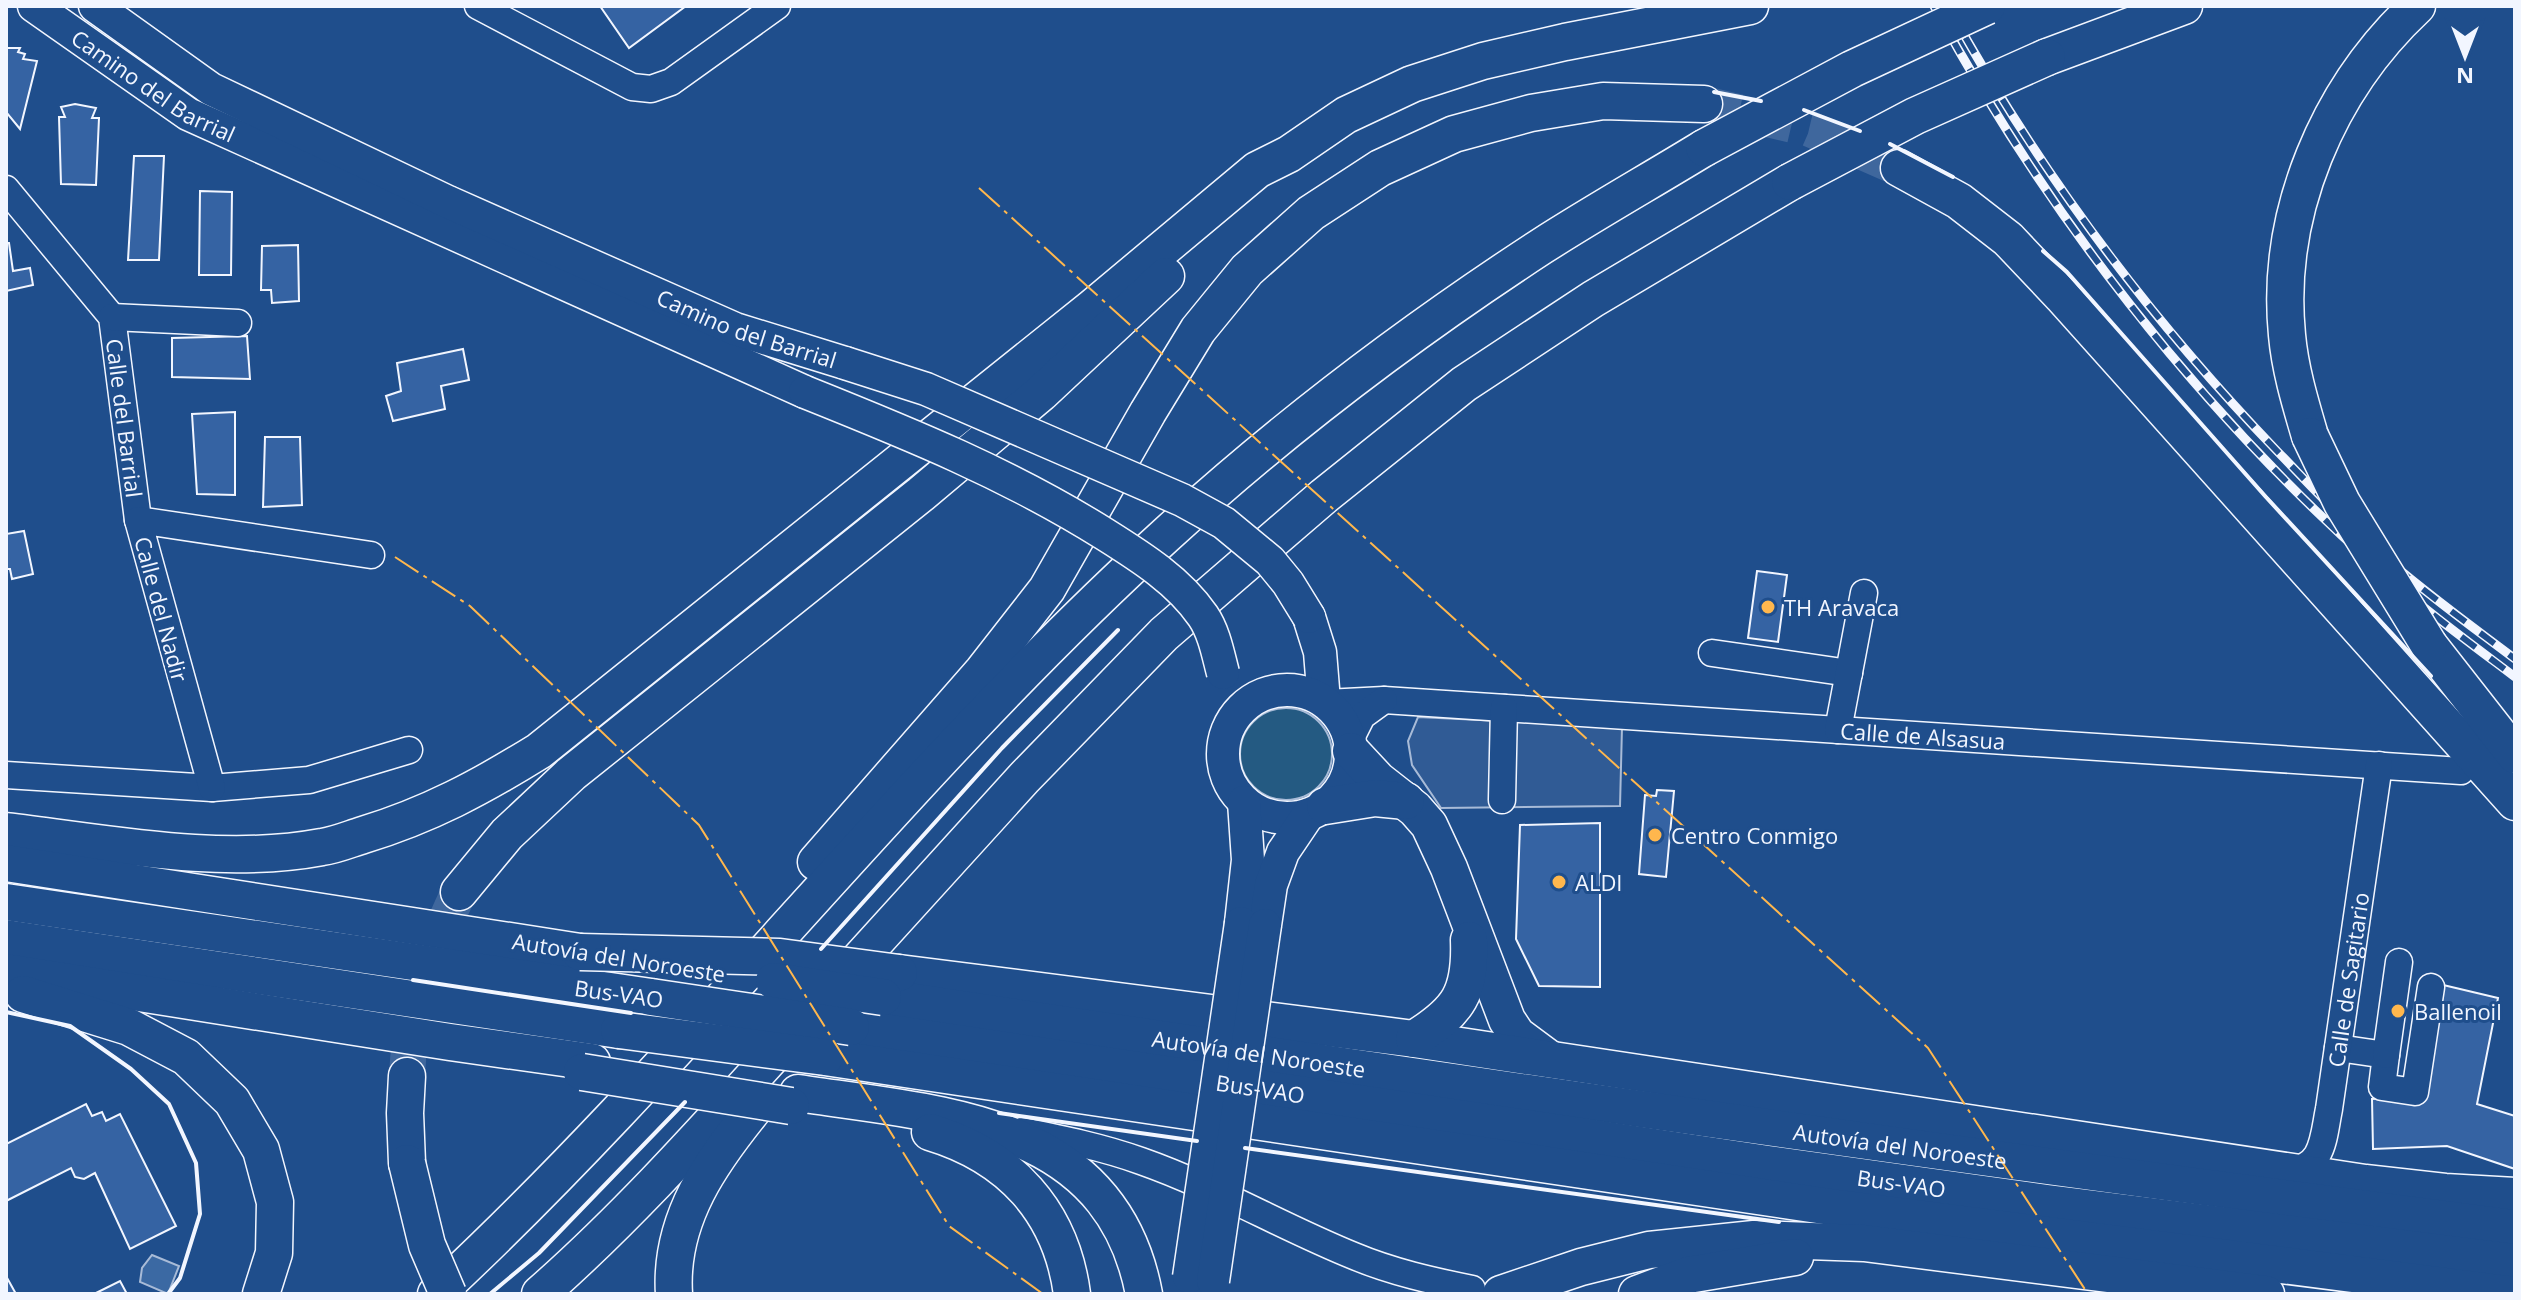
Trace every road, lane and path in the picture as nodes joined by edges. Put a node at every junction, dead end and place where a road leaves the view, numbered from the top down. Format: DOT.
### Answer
graph roads {
  1 [pos="34,6"];
  2 [pos="95,6"];
  3 [pos="478,6"];
  4 [pos="777,6"];
  5 [pos="1750,6"];
  6 [pos="1987,6"];
  7 [pos="2184,6"];
  8 [pos="2417,6"];
  9 [pos="1704,104"];
  10 [pos="1289,154"];
  11 [pos="1899,168"];
  12 [pos="6,189"];
  13 [pos="112,317"];
  14 [pos="238,323"];
  15 [pos="138,520"];
  16 [pos="371,555"];
  17 [pos="1864,593"];
  18 [pos="1712,653"];
  19 [pos="1849,673"];
  20 [pos="1384,700"];
  21 [pos="1325,702"];
  22 [pos="1504,708"];
  23 [pos="1229,726"];
  24 [pos="1838,730"];
  25 [pos="1350,746"];
  26 [pos="409,750"];
  27 [pos="2515,755"];
  28 [pos="2379,765"];
  29 [pos="2461,771"];
  30 [pos="6,775"];
  31 [pos="1024,778"];
  32 [pos="212,788"];
  33 [pos="1502,800"];
  34 [pos="1406,801"];
  35 [pos="1244,802"];
  36 [pos="2515,802"];
  37 [pos="1316,810"];
  38 [pos="6,831"];
  39 [pos="6,863"];
  40 [pos="459,892"];
  41 [pos="6,902"];
  42 [pos="1469,922"];
  43 [pos="1253,924"];
  44 [pos="6,938"];
  45 [pos="2399,962"];
  46 [pos="6,972"];
  47 [pos="891,985"];
  48 [pos="2431,987"];
  49 [pos="6,990"];
  50 [pos="1414,1039"];
  51 [pos="2338,1048"];
  52 [pos="2386,1055"];
  53 [pos="1550,1059"];
  54 [pos="407,1076"];
  55 [pos="795,1100"];
  56 [pos="948,1116"];
  57 [pos="603,1129"];
  58 [pos="2285,1171"];
  59 [pos="2515,1196"];
  60 [pos="2515,1228"];
  61 [pos="2515,1262"];
  62 [pos="1200,1286"];
  63 [pos="1487,1292"];
  64 [pos="261,1294"];
  65 [pos="436,1294"];
  66 [pos="448,1294"];
  67 [pos="540,1294"];
  68 [pos="674,1294"];
  69 [pos="1072,1294"];
  70 [pos="1144,1294"];
  71 [pos="1637,1294"];
  72 [pos="2141,1294"];
  73 [pos="2266,1294"];
  74 [pos="2508,1294"];
  1 -- 23 [label="main road, Camino del Barrial, bridge"];
  2 -- 21 [label="main road, Camino del Barrial, bridge"];
  3 -- 4 [label="street"];
  5 -- 10 [label="highway"];
  6 -- 57 [label="highway, bridge"];
  7 -- 31 [label="highway, bridge"];
  8 -- 27 [label="highway, bridge"];
  9 -- 57 [label="highway"];
  10 -- 38 [label="highway"];
  10 -- 40 [label="highway"];
  11 -- 36 [label="highway"];
  12 -- 13 [label="street, Calle del Barrial"];
  13 -- 14 [label="street, Calle del Barrial"];
  13 -- 15 [label="street, Calle del Barrial"];
  15 -- 16 [label="street, Calle del Nadir"];
  15 -- 32 [label="street, Calle del Nadir"];
  17 -- 19 [label="street"];
  18 -- 19 [label="street"];
  19 -- 24 [label="street"];
  20 -- 21 [label="street, Calle de Alsasua"];
  20 -- 22 [label="street, Calle de Alsasua"];
  20 -- 25 [label="street"];
  21 -- 23 [label="main road"];
  21 -- 25 [label="main road"];
  22 -- 24 [label="street, Calle de Alsasua"];
  22 -- 33 [label="street"];
  23 -- 35 [label="main road"];
  24 -- 28 [label="street, Calle de Alsasua"];
  25 -- 34 [label="highway"];
  25 -- 37 [label="main road"];
  26 -- 32 [label="street"];
  28 -- 29 [label="street, Calle de Alsasua"];
  28 -- 51 [label="street, Calle de Sagitario"];
  30 -- 32 [label="street"];
  31 -- 67 [label="highway"];
  31 -- 68 [label="highway"];
  34 -- 37 [label="highway"];
  34 -- 42 [label="highway"];
  35 -- 37 [label="main road"];
  35 -- 43 [label="main road"];
  37 -- 43 [label="main road"];
  39 -- 47 [label="highway, Autovía del Noroeste, bridge"];
  41 -- 61 [label="highway, Bus-VAO, bridge"];
  42 -- 50 [label="highway"];
  42 -- 53 [label="highway"];
  43 -- 62 [label="main road, bridge"];
  44 -- 74 [label="highway, bridge"];
  45 -- 52 [label="street"];
  46 -- 55 [label="highway, bridge"];
  47 -- 50 [label="highway"];
  47 -- 60 [label="highway, Autovía del Noroeste"];
  48 -- 52 [label="street"];
  49 -- 64 [label="highway"];
  50 -- 53 [label="highway"];
  51 -- 52 [label="street"];
  51 -- 58 [label="street, Calle de Sagitario"];
  53 -- 58 [label="highway"];
  54 -- 66 [label="highway, bridge"];
  55 -- 56 [label="highway"];
  55 -- 69 [label="highway"];
  56 -- 63 [label="street"];
  56 -- 70 [label="highway"];
  57 -- 65 [label="highway"];
  58 -- 59 [label="highway"];
  63 -- 73 [label="highway"];
  71 -- 72 [label="highway"];
}
